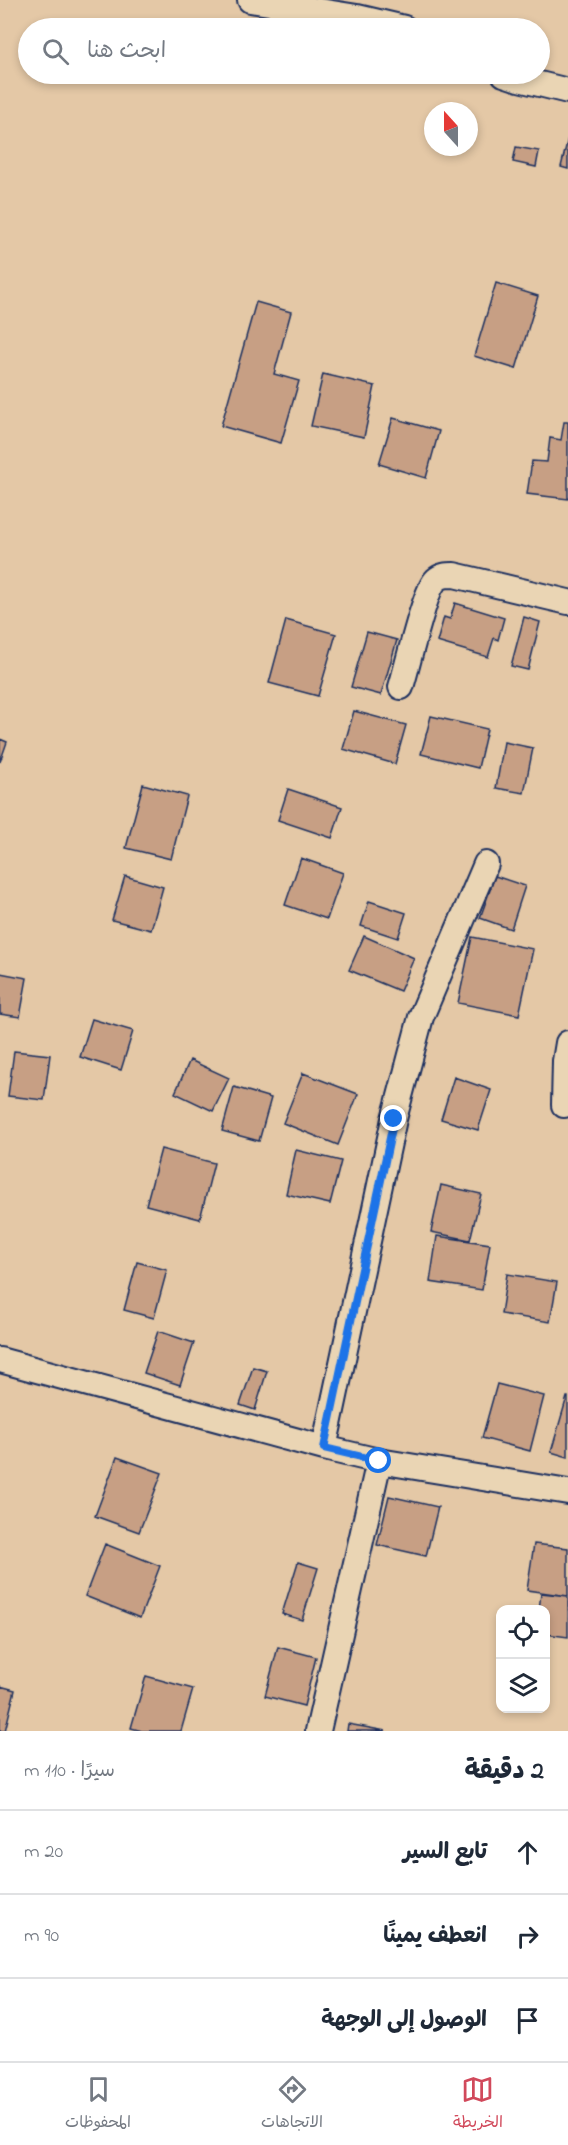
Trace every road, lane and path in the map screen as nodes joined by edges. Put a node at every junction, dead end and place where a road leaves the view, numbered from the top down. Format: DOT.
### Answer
graph roads {
  1 [pos="250,0"];
  2 [pos="365,18"];
  3 [pos="539,84"];
  4 [pos="568,91"];
  5 [pos="568,602"];
  6 [pos="401,687"];
  7 [pos="486,864"];
  8 [pos="568,1043"];
  9 [pos="564,1105"];
  10 [pos="0,1360"];
  11 [pos="324,1448"];
  12 [pos="379,1461"];
  13 [pos="568,1492"];
  14 [pos="318,1731"];
  1 -- 2 [label="street"];
  3 -- 4 [label="street"];
  5 -- 6 [label="street"];
  7 -- 11 [label="street"];
  8 -- 9 [label="street"];
  10 -- 11 [label="street"];
  11 -- 12 [label="street"];
  12 -- 13 [label="street"];
  12 -- 14 [label="street"];
}
